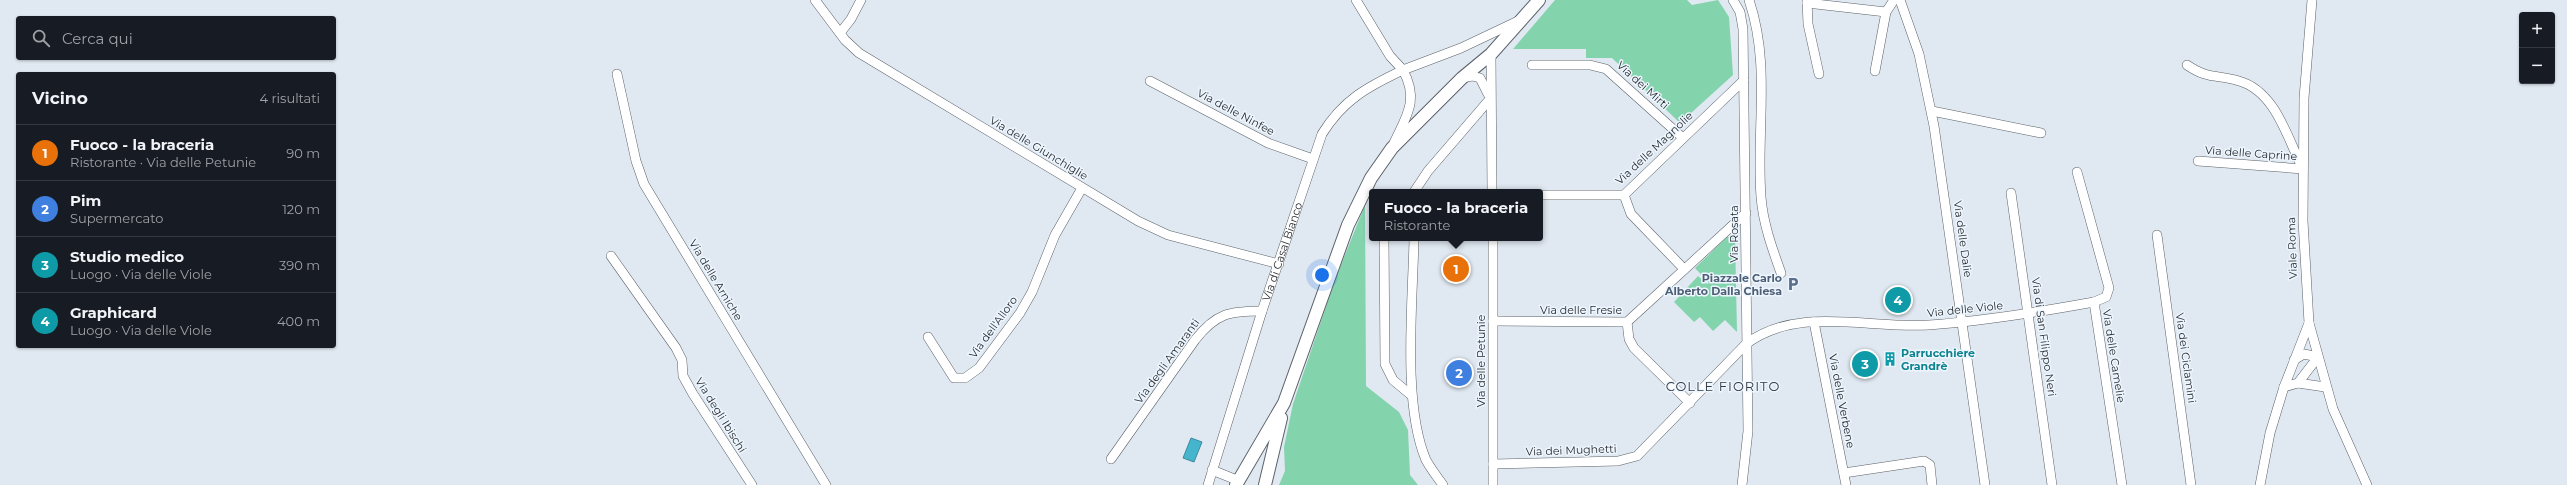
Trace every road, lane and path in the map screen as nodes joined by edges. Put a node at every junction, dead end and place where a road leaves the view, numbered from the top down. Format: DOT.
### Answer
graph roads {
  1 [pos="815,0"];
  2 [pos="861,0"];
  3 [pos="1356,0"];
  4 [pos="1539,0"];
  5 [pos="1749,0"];
  6 [pos="1894,0"];
  7 [pos="1900,0"];
  8 [pos="2312,0"];
  9 [pos="1807,1"];
  10 [pos="1735,3"];
  11 [pos="1886,12"];
  12 [pos="1524,17"];
  13 [pos="840,33"];
  14 [pos="1491,54"];
  15 [pos="1532,65"];
  16 [pos="2187,65"];
  17 [pos="1403,70"];
  18 [pos="1875,71"];
  19 [pos="618,74"];
  20 [pos="1819,74"];
  21 [pos="1462,78"];
  22 [pos="1744,80"];
  23 [pos="1150,81"];
  24 [pos="1490,99"];
  25 [pos="1932,111"];
  26 [pos="2041,133"];
  27 [pos="1683,138"];
  28 [pos="1392,148"];
  29 [pos="1312,159"];
  30 [pos="2198,161"];
  31 [pos="2303,169"];
  32 [pos="2077,172"];
  33 [pos="1082,188"];
  34 [pos="1416,189"];
  35 [pos="1492,189"];
  36 [pos="2011,193"];
  37 [pos="1543,195"];
  38 [pos="1624,195"];
  39 [pos="1746,213"];
  40 [pos="2157,235"];
  41 [pos="1384,241"];
  42 [pos="1414,241"];
  43 [pos="1493,241"];
  44 [pos="611,256"];
  45 [pos="1279,264"];
  46 [pos="1684,269"];
  47 [pos="1781,273"];
  48 [pos="2094,302"];
  49 [pos="1262,311"];
  50 [pos="2029,314"];
  51 [pos="1494,321"];
  52 [pos="1627,322"];
  53 [pos="1814,322"];
  54 [pos="1963,322"];
  55 [pos="2309,323"];
  56 [pos="928,337"];
  57 [pos="1746,344"];
  58 [pos="2318,357"];
  59 [pos="2294,360"];
  60 [pos="2298,383"];
  61 [pos="2284,387"];
  62 [pos="2325,387"];
  63 [pos="1411,395"];
  64 [pos="1284,403"];
  65 [pos="1690,403"];
  66 [pos="1111,459"];
  67 [pos="1493,464"];
  68 [pos="1212,470"];
  69 [pos="1844,473"];
  70 [pos="1238,483"];
  71 [pos="1208,484"];
  72 [pos="752,485"];
  73 [pos="826,485"];
  74 [pos="1265,485"];
  75 [pos="1443,485"];
  76 [pos="1492,485"];
  77 [pos="1742,485"];
  78 [pos="1846,485"];
  79 [pos="1932,485"];
  80 [pos="1985,485"];
  81 [pos="2052,485"];
  82 [pos="2122,485"];
  83 [pos="2191,485"];
  84 [pos="2260,485"];
  85 [pos="2367,485"];
  1 -- 13 [label="street, Via delle Giunchiglie"];
  2 -- 13 [label="street"];
  3 -- 17 [label="street"];
  4 -- 12 [label="main road, Via di Casal Bianco"];
  5 -- 10 [label="street, Via Rosata"];
  5 -- 47 [label="street, Via Rosata"];
  6 -- 11 [label="street"];
  7 -- 25 [label="street, Via delle Dalie"];
  8 -- 31 [label="street, Viale Roma"];
  9 -- 11 [label="street"];
  9 -- 20 [label="street"];
  10 -- 22 [label="street, Via Rosata"];
  11 -- 18 [label="street"];
  12 -- 14 [label="main road, Via di Casal Bianco"];
  12 -- 17 [label="street, Via di Casal Bianco"];
  13 -- 33 [label="street, Via delle Giunchiglie"];
  14 -- 21 [label="main road, Via di Casal Bianco"];
  14 -- 24 [label="street"];
  15 -- 27 [label="street, Via dei Mirti"];
  16 -- 31 [label="street"];
  17 -- 28 [label="street, Via di Casal Bianco"];
  17 -- 29 [label="street, Via di Casal Bianco"];
  19 -- 73 [label="street, Via delle Arniche"];
  21 -- 24 [label="street"];
  21 -- 28 [label="main road, Via di Casal Bianco"];
  22 -- 27 [label="street, Via delle Magnolie"];
  22 -- 39 [label="street, Via Rosata"];
  23 -- 29 [label="street, Via delle Ninfee"];
  24 -- 34 [label="street"];
  24 -- 35 [label="street"];
  25 -- 26 [label="street"];
  25 -- 54 [label="street, Via delle Dalie"];
  27 -- 38 [label="street, Via delle Magnolie"];
  28 -- 64 [label="main road, Via di Casal Bianco"];
  29 -- 45 [label="street, Via di Casal Bianco"];
  30 -- 31 [label="street, Via delle Caprine"];
  31 -- 55 [label="street, Viale Roma"];
  32 -- 48 [label="street, Via delle Camelie"];
  33 -- 45 [label="street, Via delle Giunchiglie"];
  33 -- 56 [label="street, Via dell'Alloro"];
  36 -- 50 [label="street, Via di San Filippo Neri"];
  37 -- 38 [label="street, Via delle Magnolie"];
  38 -- 46 [label="street"];
  39 -- 46 [label="street, Via delle Fresie"];
  39 -- 57 [label="street, Via Rosata"];
  40 -- 83 [label="street, Via dei Ciclamini"];
  41 -- 63 [label="street"];
  42 -- 63 [label="street"];
  43 -- 51 [label="street, Via delle Petunie"];
  44 -- 72 [label="street, Via degli Ibischi"];
  45 -- 49 [label="street, Via di Casal Bianco"];
  46 -- 52 [label="street, Via delle Fresie"];
  48 -- 50 [label="street, Via delle Viole"];
  48 -- 82 [label="street, Via delle Camelie"];
  49 -- 66 [label="street, Via degli Amaranti"];
  49 -- 68 [label="street, Via di Casal Bianco"];
  50 -- 54 [label="street, Via delle Viole"];
  50 -- 81 [label="street, Via di San Filippo Neri"];
  51 -- 52 [label="street, Via delle Fresie"];
  51 -- 67 [label="street, Via delle Petunie"];
  52 -- 65 [label="street"];
  53 -- 54 [label="street, Via delle Viole"];
  53 -- 57 [label="street, Via delle Viole"];
  53 -- 69 [label="street, Via delle Verbene"];
  54 -- 80 [label="street, Via delle Dalie"];
  55 -- 58 [label="street, Viale Roma"];
  55 -- 59 [label="street"];
  57 -- 65 [label="street, Via dei Mughetti"];
  57 -- 77 [label="street, Via Rosata"];
  58 -- 59 [label="street"];
  58 -- 60 [label="street"];
  58 -- 62 [label="street, Viale Roma"];
  59 -- 61 [label="street"];
  60 -- 61 [label="street"];
  60 -- 62 [label="street"];
  61 -- 84 [label="street"];
  62 -- 85 [label="street, Viale Roma"];
  63 -- 75 [label="street"];
  64 -- 70 [label="main road, Via di Casal Bianco"];
  64 -- 74 [label="main road"];
  65 -- 67 [label="street, Via dei Mughetti"];
  67 -- 76 [label="street, Via delle Petunie"];
  68 -- 70 [label="street"];
  68 -- 71 [label="street, Via di Casal Bianco"];
  69 -- 78 [label="street, Via delle Verbene"];
  69 -- 79 [label="street"];
}
